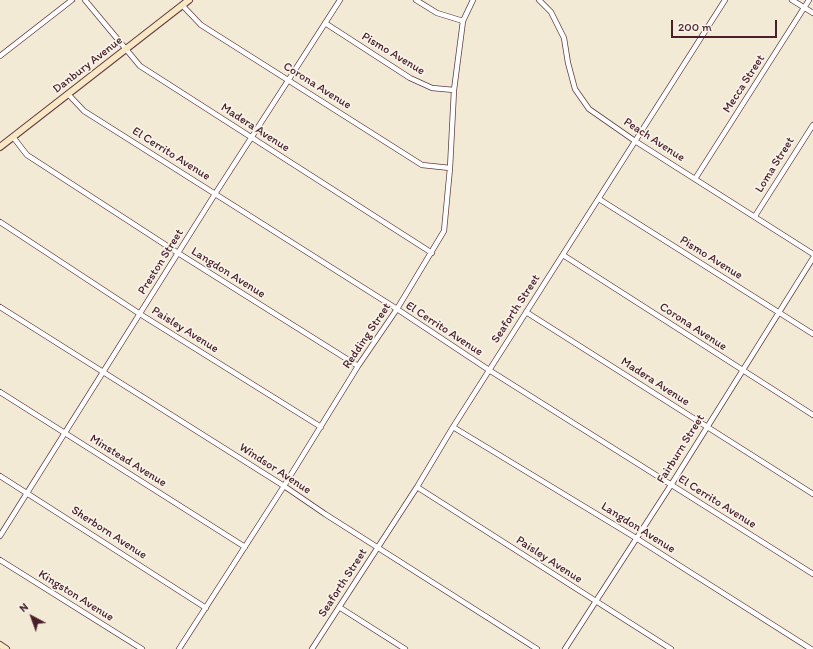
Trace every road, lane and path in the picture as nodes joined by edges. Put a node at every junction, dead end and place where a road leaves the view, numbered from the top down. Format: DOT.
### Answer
graph roads {
  1 [pos="72,0"];
  2 [pos="85,0"];
  3 [pos="189,0"];
  4 [pos="340,0"];
  5 [pos="416,0"];
  6 [pos="473,0"];
  7 [pos="539,0"];
  8 [pos="725,0"];
  9 [pos="792,0"];
  10 [pos="809,0"];
  11 [pos="182,5"];
  12 [pos="804,8"];
  13 [pos="813,14"];
  14 [pos="463,21"];
  15 [pos="325,23"];
  16 [pos="125,50"];
  17 [pos="0,56"];
  18 [pos="288,80"];
  19 [pos="454,90"];
  20 [pos="68,94"];
  21 [pos="813,125"];
  22 [pos="13,137"];
  23 [pos="252,138"];
  24 [pos="635,140"];
  25 [pos="0,147"];
  26 [pos="450,168"];
  27 [pos="695,178"];
  28 [pos="215,194"];
  29 [pos="599,199"];
  30 [pos="755,216"];
  31 [pos="0,222"];
  32 [pos="178,253"];
  33 [pos="432,253"];
  34 [pos="813,254"];
  35 [pos="563,255"];
  36 [pos="813,258"];
  37 [pos="0,307"];
  38 [pos="397,309"];
  39 [pos="526,312"];
  40 [pos="779,312"];
  41 [pos="140,314"];
  42 [pos="813,334"];
  43 [pos="358,366"];
  44 [pos="489,370"];
  45 [pos="742,370"];
  46 [pos="103,372"];
  47 [pos="0,392"];
  48 [pos="813,415"];
  49 [pos="321,427"];
  50 [pos="453,427"];
  51 [pos="707,427"];
  52 [pos="65,433"];
  53 [pos="0,476"];
  54 [pos="671,485"];
  55 [pos="284,486"];
  56 [pos="417,487"];
  57 [pos="26,493"];
  58 [pos="813,494"];
  59 [pos="0,536"];
  60 [pos="636,538"];
  61 [pos="244,547"];
  62 [pos="378,548"];
  63 [pos="0,560"];
  64 [pos="813,574"];
  65 [pos="595,602"];
  66 [pos="339,607"];
  67 [pos="206,608"];
  68 [pos="0,646"];
  69 [pos="6,649"];
  70 [pos="142,649"];
  71 [pos="180,649"];
  72 [pos="312,649"];
  73 [pos="405,649"];
  74 [pos="538,649"];
  75 [pos="565,649"];
  76 [pos="671,649"];
  77 [pos="811,649"];
  1 -- 17 [label="street"];
  2 -- 16 [label="street, Madera Avenue"];
  3 -- 11 [label="street, Danbury Avenue"];
  4 -- 15 [label="street, Preston Street"];
  5 -- 14 [label="street"];
  6 -- 14 [label="street, Redding Street"];
  7 -- 24 [label="street, Peach Avenue"];
  8 -- 24 [label="street, Seaforth Street"];
  9 -- 12 [label="street"];
  10 -- 12 [label="street, Mecca Street"];
  11 -- 16 [label="street, Danbury Avenue"];
  11 -- 18 [label="street, Corona Avenue"];
  12 -- 13 [label="street"];
  12 -- 27 [label="street, Mecca Street"];
  14 -- 19 [label="street, Redding Street"];
  15 -- 18 [label="street, Preston Street"];
  15 -- 19 [label="street, Pismo Avenue"];
  16 -- 20 [label="street, Danbury Avenue"];
  16 -- 23 [label="street, Madera Avenue"];
  18 -- 23 [label="street, Preston Street"];
  18 -- 26 [label="street, Corona Avenue"];
  19 -- 26 [label="street, Redding Street"];
  20 -- 22 [label="street, Danbury Avenue"];
  20 -- 28 [label="street, El Cerrito Avenue"];
  21 -- 30 [label="street, Loma Street"];
  22 -- 25 [label="street, Danbury Avenue"];
  22 -- 32 [label="street, Langdon Avenue"];
  23 -- 28 [label="street, Preston Street"];
  23 -- 33 [label="street, Madera Avenue"];
  24 -- 27 [label="street, Peach Avenue"];
  24 -- 29 [label="street, Seaforth Street"];
  26 -- 33 [label="street, Redding Street"];
  27 -- 30 [label="street, Peach Avenue"];
  28 -- 32 [label="street, Preston Street"];
  28 -- 38 [label="street, El Cerrito Avenue"];
  29 -- 35 [label="street, Seaforth Street"];
  29 -- 40 [label="street, Pismo Avenue"];
  30 -- 34 [label="street, Peach Avenue"];
  31 -- 41 [label="street, Paisley Avenue"];
  32 -- 41 [label="street, Preston Street"];
  32 -- 43 [label="street, Langdon Avenue"];
  33 -- 38 [label="street, Redding Street"];
  35 -- 39 [label="street, Seaforth Street"];
  35 -- 45 [label="street, Corona Avenue"];
  36 -- 40 [label="street, Fairburn Street"];
  37 -- 46 [label="street, Windsor Avenue"];
  38 -- 43 [label="street, Redding Street"];
  38 -- 44 [label="street, El Cerrito Avenue"];
  39 -- 44 [label="street, Seaforth Street"];
  39 -- 51 [label="street, Madera Avenue"];
  40 -- 42 [label="street, Pismo Avenue"];
  40 -- 45 [label="street, Fairburn Street"];
  41 -- 46 [label="street, Preston Street"];
  41 -- 49 [label="street, Paisley Avenue"];
  43 -- 49 [label="street, Redding Street"];
  44 -- 50 [label="street, Seaforth Street"];
  44 -- 54 [label="street, El Cerrito Avenue"];
  45 -- 48 [label="street, Corona Avenue"];
  45 -- 51 [label="street, Fairburn Street"];
  46 -- 52 [label="street, Preston Street"];
  46 -- 55 [label="street, Windsor Avenue"];
  47 -- 52 [label="street, Minstead Avenue"];
  49 -- 55 [label="street, Redding Street"];
  50 -- 56 [label="street, Seaforth Street"];
  50 -- 60 [label="street, Langdon Avenue"];
  51 -- 54 [label="street, Fairburn Street"];
  51 -- 58 [label="street, Madera Avenue"];
  52 -- 57 [label="street, Preston Street"];
  52 -- 61 [label="street, Minstead Avenue"];
  53 -- 57 [label="street, Sherborn Avenue"];
  54 -- 60 [label="street, Fairburn Street"];
  54 -- 64 [label="street, El Cerrito Avenue"];
  55 -- 61 [label="street, Redding Street"];
  55 -- 62 [label="street, Windsor Avenue"];
  56 -- 62 [label="street, Seaforth Street"];
  56 -- 65 [label="street, Paisley Avenue"];
  57 -- 59 [label="street, Preston Street"];
  57 -- 67 [label="street, Sherborn Avenue"];
  60 -- 65 [label="street, Fairburn Street"];
  60 -- 77 [label="street, Langdon Avenue"];
  61 -- 67 [label="street, Redding Street"];
  62 -- 66 [label="street, Seaforth Street"];
  62 -- 74 [label="street, Windsor Avenue"];
  63 -- 70 [label="street, Kingston Avenue"];
  65 -- 75 [label="street, Fairburn Street"];
  65 -- 76 [label="street, Paisley Avenue"];
  66 -- 72 [label="street, Seaforth Street"];
  66 -- 73 [label="street"];
  67 -- 71 [label="street, Redding Street"];
  68 -- 69 [label="street"];
}
